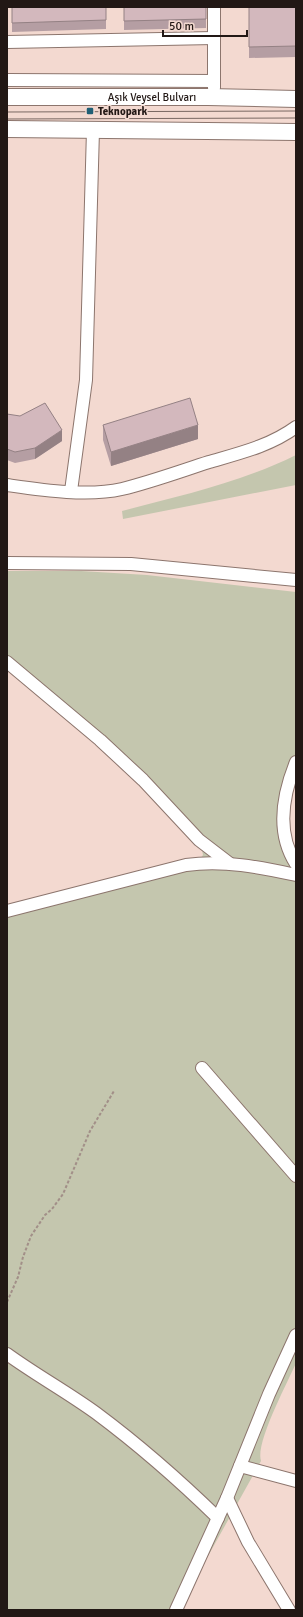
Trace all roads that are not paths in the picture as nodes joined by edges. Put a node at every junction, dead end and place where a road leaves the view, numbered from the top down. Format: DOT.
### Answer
graph roads {
  1 [pos="214,7"];
  2 [pos="214,38"];
  3 [pos="7,42"];
  4 [pos="7,80"];
  5 [pos="214,81"];
  6 [pos="7,97"];
  7 [pos="214,97"];
  8 [pos="296,99"];
  9 [pos="7,129"];
  10 [pos="93,130"];
  11 [pos="296,132"];
  12 [pos="296,427"];
  13 [pos="7,485"];
  14 [pos="71,491"];
  15 [pos="7,563"];
  16 [pos="296,580"];
  17 [pos="7,662"];
  18 [pos="296,762"];
  19 [pos="229,863"];
  20 [pos="296,864"];
  21 [pos="296,875"];
  22 [pos="7,911"];
  23 [pos="202,1068"];
  24 [pos="296,1176"];
  25 [pos="296,1335"];
  26 [pos="7,1354"];
  27 [pos="240,1466"];
  28 [pos="296,1481"];
  29 [pos="227,1498"];
  30 [pos="218,1518"];
  31 [pos="176,1610"];
  32 [pos="290,1610"];
  1 -- 2 [label="street"];
  2 -- 3 [label="street"];
  2 -- 5 [label="street"];
  4 -- 5 [label="street"];
  5 -- 7 [label="street"];
  6 -- 7 [label="main road, Aşık Veysel Bulvarı"];
  7 -- 8 [label="main road, Aşık Veysel Bulvarı"];
  9 -- 10 [label="main road"];
  10 -- 11 [label="main road"];
  10 -- 14 [label="street"];
  12 -- 14 [label="street"];
  13 -- 14 [label="street"];
  15 -- 16 [label="street"];
  17 -- 19 [label="street"];
  18 -- 20 [label="street"];
  19 -- 21 [label="street"];
  19 -- 22 [label="street"];
  23 -- 24 [label="street"];
  25 -- 27 [label="street"];
  26 -- 30 [label="street"];
  27 -- 28 [label="street"];
  27 -- 29 [label="street"];
  29 -- 30 [label="street"];
  29 -- 32 [label="street"];
  30 -- 31 [label="street"];
}
